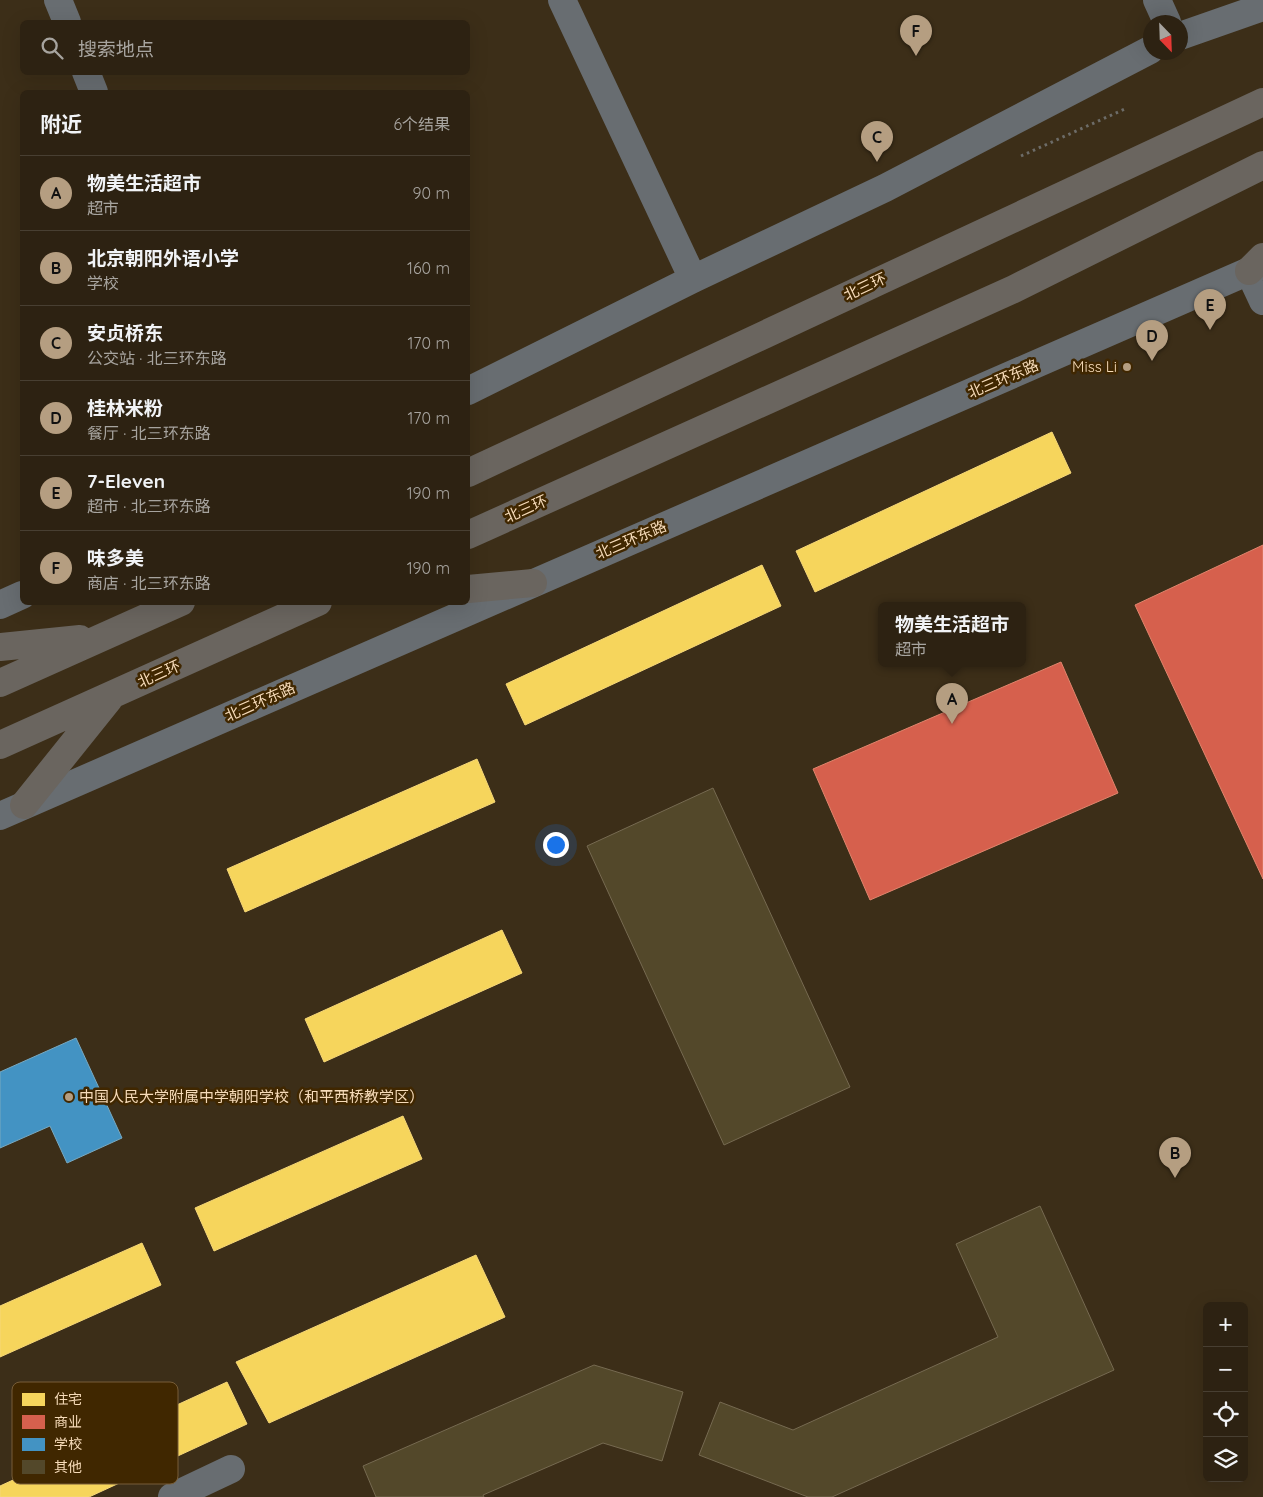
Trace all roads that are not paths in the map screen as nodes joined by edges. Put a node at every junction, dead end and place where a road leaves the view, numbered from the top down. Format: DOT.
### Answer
graph roads {
  1 [pos="58,0"];
  2 [pos="562,0"];
  3 [pos="1157,0"];
  4 [pos="1263,1"];
  5 [pos="1263,7"];
  6 [pos="1164,15"];
  7 [pos="1227,18"];
  8 [pos="65,20"];
  9 [pos="1188,33"];
  10 [pos="1143,54"];
  11 [pos="87,75"];
  12 [pos="93,90"];
  13 [pos="1263,102"];
  14 [pos="1263,166"];
  15 [pos="1258,264"];
  16 [pos="693,279"];
  17 [pos="1263,301"];
  18 [pos="470,390"];
  19 [pos="470,472"];
  20 [pos="470,534"];
  21 [pos="533,583"];
  22 [pos="470,589"];
  23 [pos="20,596"];
  24 [pos="0,605"];
  25 [pos="174,605"];
  26 [pos="314,605"];
  27 [pos="101,637"];
  28 [pos="0,647"];
  29 [pos="0,683"];
  30 [pos="114,694"];
  31 [pos="0,745"];
  32 [pos="12,810"];
  33 [pos="231,1469"];
  34 [pos="172,1497"];
  1 -- 8 [label="street"];
  2 -- 16 [label="street"];
  3 -- 6 [label="street"];
  4 -- 7 [label="street"];
  5 -- 7 [label="street"];
  7 -- 9 [label="street"];
  10 -- 16 [label="street"];
  11 -- 12 [label="street"];
  13 -- 19 [label="highway, 北三环"];
  14 -- 20 [label="highway, 北三环"];
  15 -- 17 [label="street"];
  15 -- 21 [label="street, 北三环东路"];
  16 -- 18 [label="street"];
  21 -- 22 [label="highway"];
  21 -- 32 [label="street, 北三环东路"];
  23 -- 24 [label="street"];
  25 -- 27 [label="highway"];
  26 -- 30 [label="highway, 北三环"];
  27 -- 28 [label="highway"];
  27 -- 29 [label="highway"];
  30 -- 31 [label="highway, 北三环"];
  30 -- 32 [label="highway"];
  33 -- 34 [label="street"];
}
